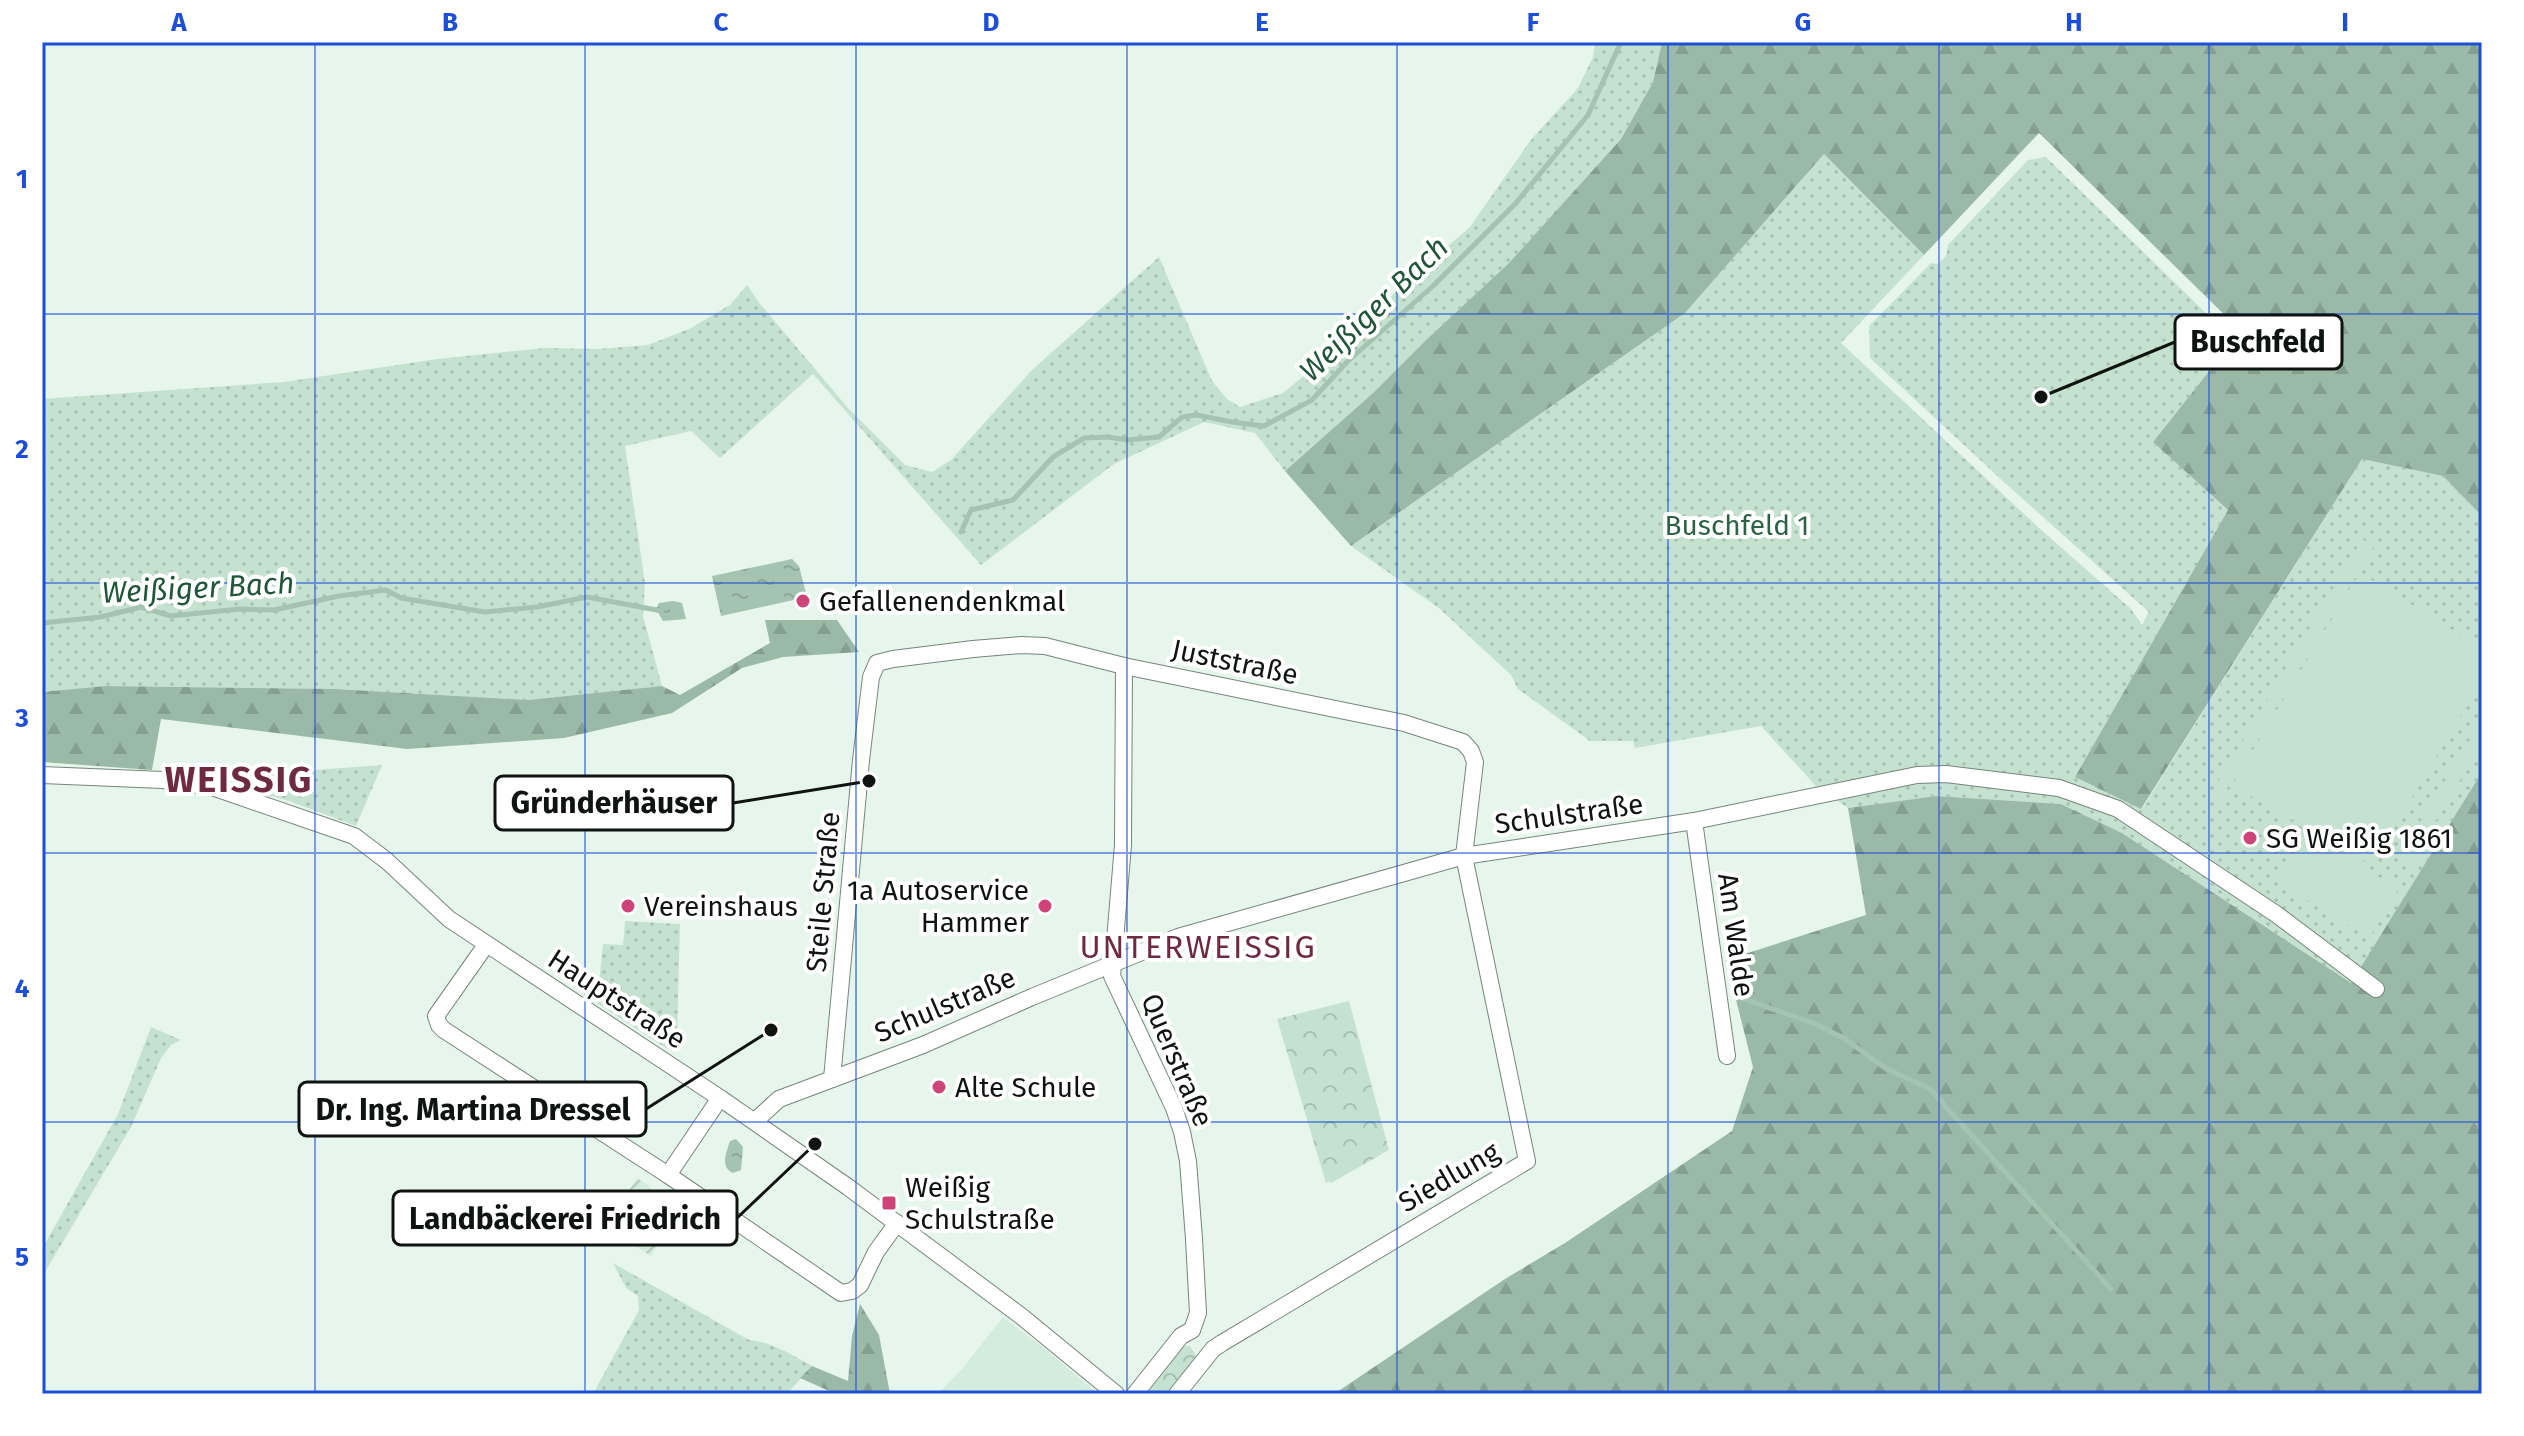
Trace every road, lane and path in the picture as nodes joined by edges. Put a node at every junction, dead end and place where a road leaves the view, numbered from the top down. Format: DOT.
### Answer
graph roads {
  1 [pos="877,663"];
  2 [pos="1124,666"];
  3 [pos="42,775"];
  4 [pos="1694,821"];
  5 [pos="1464,856"];
  6 [pos="486,945"];
  7 [pos="1114,963"];
  8 [pos="2376,989"];
  9 [pos="1727,1056"];
  10 [pos="832,1079"];
  11 [pos="720,1098"];
  12 [pos="755,1121"];
  13 [pos="668,1175"];
  14 [pos="897,1223"];
  15 [pos="1192,1330"];
  16 [pos="1213,1349"];
  17 [pos="1116,1394"];
  18 [pos="1135,1394"];
  19 [pos="1177,1394"];
  1 -- 2 [label="street, Juststraße"];
  1 -- 10 [label="street, Steile Straße"];
  2 -- 5 [label="street, Juststraße"];
  2 -- 7 [label="street, Querstraße"];
  3 -- 6 [label="street, Hauptstraße"];
  4 -- 5 [label="street, Schulstraße"];
  4 -- 8 [label="street, Schulstraße"];
  4 -- 9 [label="street, Am Walde"];
  5 -- 7 [label="street, Schulstraße"];
  5 -- 16 [label="street, Siedlung"];
  6 -- 11 [label="street, Hauptstraße"];
  6 -- 13 [label="street"];
  7 -- 10 [label="street, Schulstraße"];
  7 -- 15 [label="street, Querstraße"];
  10 -- 12 [label="street, Schulstraße"];
  11 -- 12 [label="street, Hauptstraße"];
  11 -- 13 [label="street"];
  12 -- 14 [label="street, Hauptstraße"];
  13 -- 14 [label="street"];
  14 -- 17 [label="street, Hauptstraße"];
  15 -- 16 [label="street"];
  15 -- 18 [label="street"];
  16 -- 19 [label="street, Siedlung"];
}
